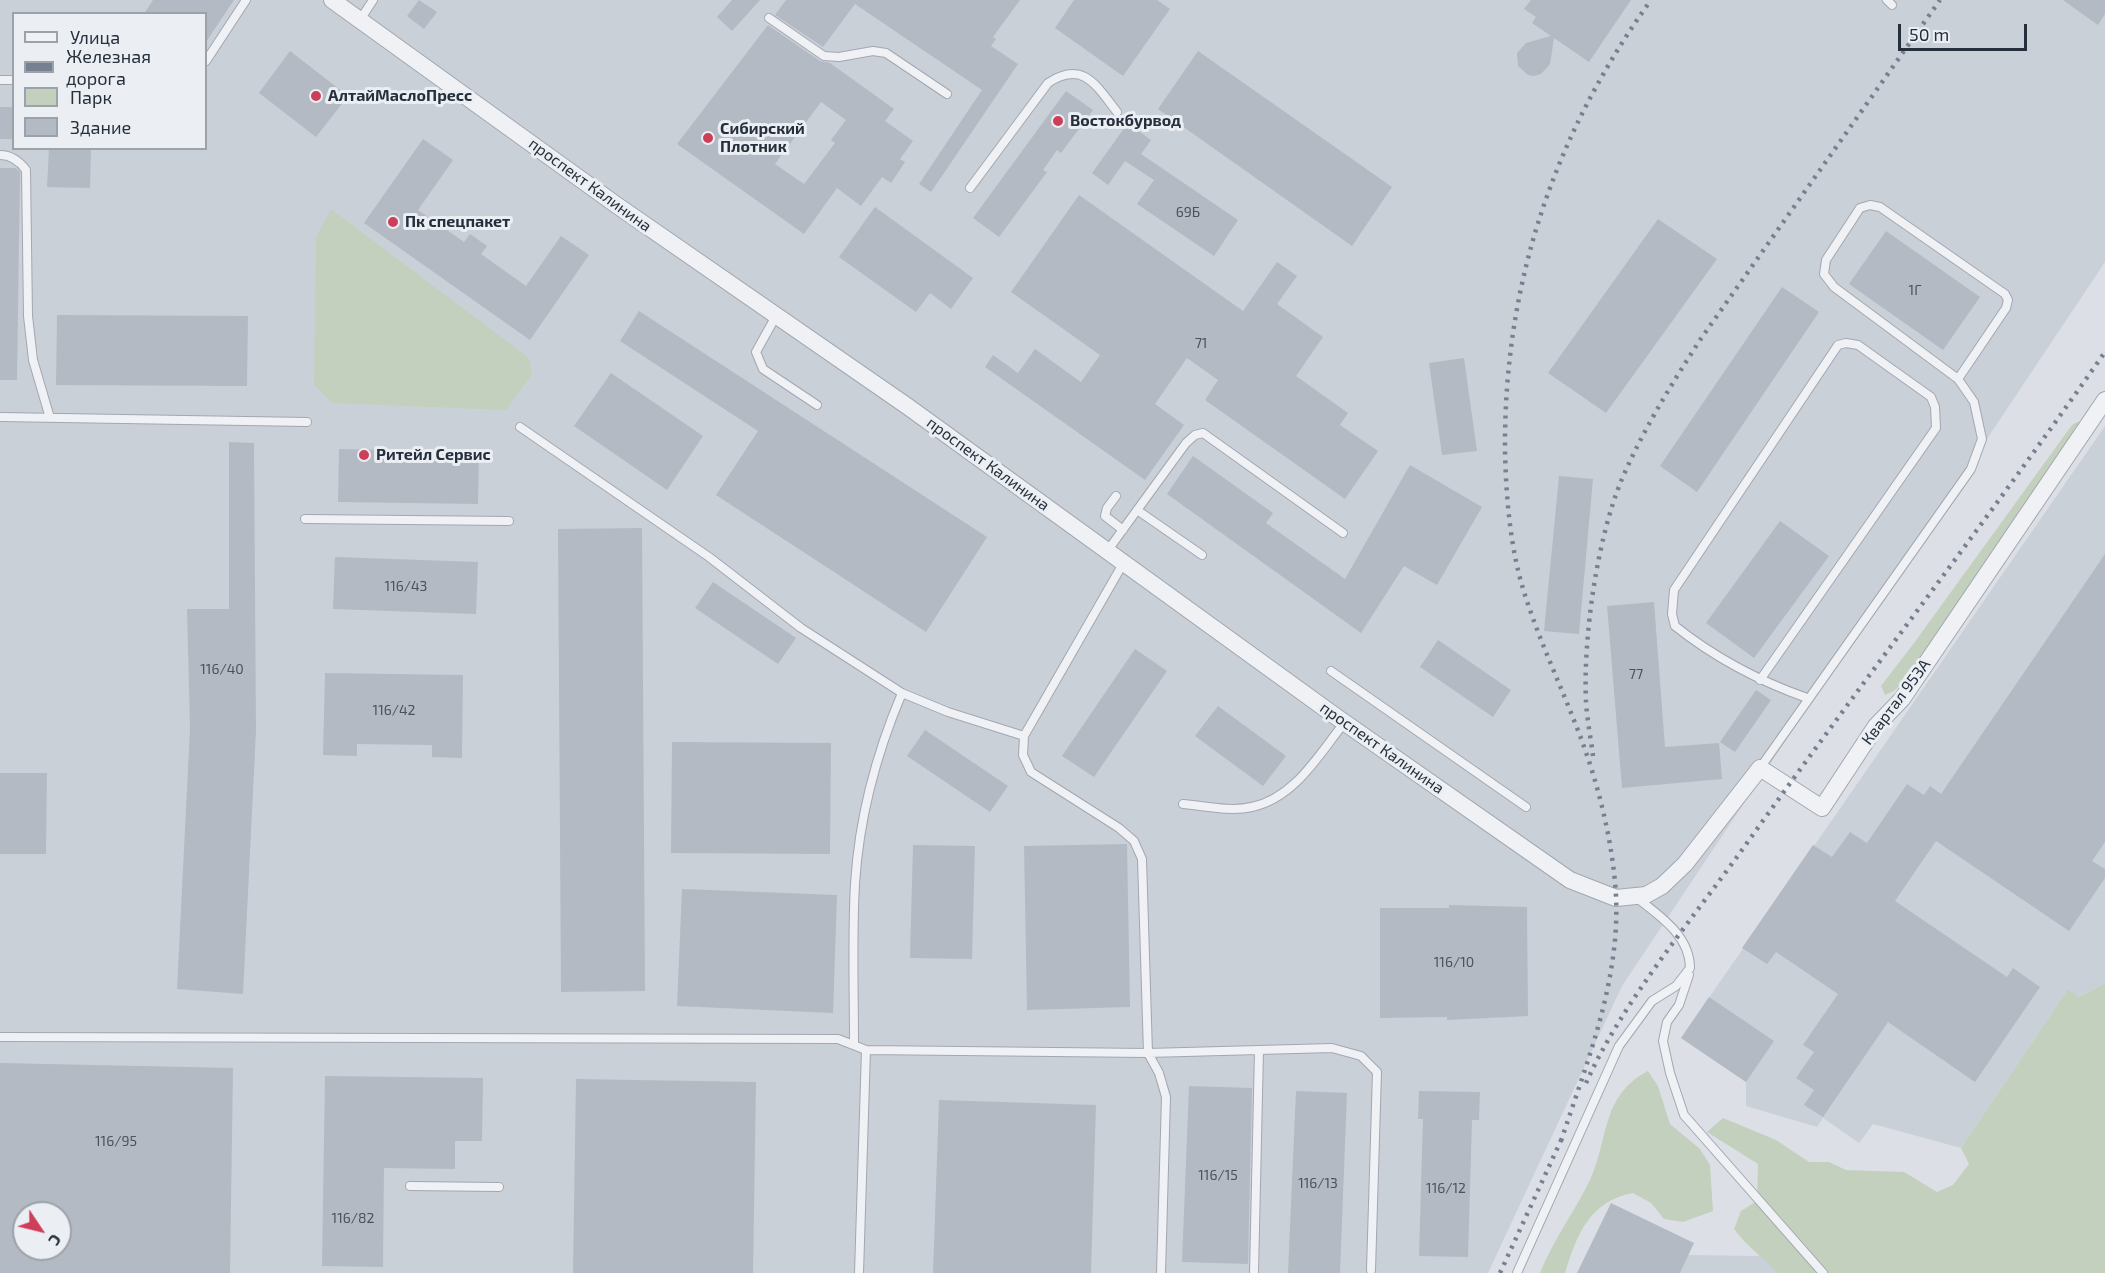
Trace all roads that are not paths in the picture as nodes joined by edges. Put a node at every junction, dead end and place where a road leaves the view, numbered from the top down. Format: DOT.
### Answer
graph roads {
  1 [pos="246,0"];
  2 [pos="332,0"];
  3 [pos="373,0"];
  4 [pos="769,18"];
  5 [pos="360,20"];
  6 [pos="207,59"];
  7 [pos="946,94"];
  8 [pos="1117,112"];
  9 [pos="0,155"];
  10 [pos="970,188"];
  11 [pos="776,316"];
  12 [pos="1958,379"];
  13 [pos="2105,400"];
  14 [pos="817,405"];
  15 [pos="0,417"];
  16 [pos="50,418"];
  17 [pos="307,422"];
  18 [pos="520,427"];
  19 [pos="1116,496"];
  20 [pos="1137,510"];
  21 [pos="305,519"];
  22 [pos="509,521"];
  23 [pos="1123,530"];
  24 [pos="1343,534"];
  25 [pos="1108,550"];
  26 [pos="1202,555"];
  27 [pos="1124,561"];
  28 [pos="1331,671"];
  29 [pos="1760,680"];
  30 [pos="902,693"];
  31 [pos="1807,698"];
  32 [pos="1345,722"];
  33 [pos="1024,736"];
  34 [pos="1760,768"];
  35 [pos="1183,804"];
  36 [pos="1526,807"];
  37 [pos="1636,897"];
  38 [pos="1690,968"];
  39 [pos="0,1037"];
  40 [pos="854,1044"];
  41 [pos="866,1050"];
  42 [pos="1258,1050"];
  43 [pos="1148,1053"];
  44 [pos="410,1185"];
  45 [pos="499,1187"];
  46 [pos="1371,1270"];
  47 [pos="858,1273"];
  48 [pos="1161,1273"];
  49 [pos="1254,1273"];
  50 [pos="1517,1273"];
  51 [pos="1823,1273"];
  1 -- 6 [label="lane"];
  2 -- 5 [label="street, проспект Калинина"];
  3 -- 5 [label="lane"];
  4 -- 7 [label="lane"];
  5 -- 11 [label="street, проспект Калинина"];
  8 -- 10 [label="lane"];
  9 -- 16 [label="lane"];
  11 -- 14 [label="lane"];
  11 -- 25 [label="street, проспект Калинина"];
  12 -- 12 [label="lane"];
  12 -- 31 [label="lane"];
  13 -- 34 [label="street, Квартал 953А"];
  15 -- 16 [label="lane"];
  16 -- 17 [label="lane"];
  18 -- 30 [label="lane"];
  19 -- 23 [label="lane"];
  20 -- 23 [label="lane"];
  20 -- 24 [label="lane"];
  20 -- 26 [label="lane"];
  21 -- 22 [label="lane"];
  23 -- 25 [label="lane"];
  25 -- 27 [label="street, проспект Калинина"];
  27 -- 32 [label="street, проспект Калинина"];
  27 -- 33 [label="lane"];
  28 -- 36 [label="lane"];
  29 -- 29 [label="lane"];
  29 -- 31 [label="lane"];
  30 -- 33 [label="lane"];
  30 -- 40 [label="lane"];
  31 -- 34 [label="lane"];
  32 -- 35 [label="lane"];
  32 -- 37 [label="street, проспект Калинина"];
  33 -- 43 [label="lane"];
  34 -- 37 [label="street, проспект Калинина"];
  37 -- 38 [label="lane"];
  38 -- 50 [label="lane"];
  38 -- 51 [label="lane"];
  39 -- 40 [label="lane"];
  40 -- 41 [label="lane"];
  41 -- 43 [label="lane"];
  41 -- 47 [label="lane"];
  42 -- 43 [label="lane"];
  42 -- 46 [label="lane"];
  42 -- 49 [label="lane"];
  43 -- 48 [label="lane"];
  44 -- 45 [label="lane"];
}
